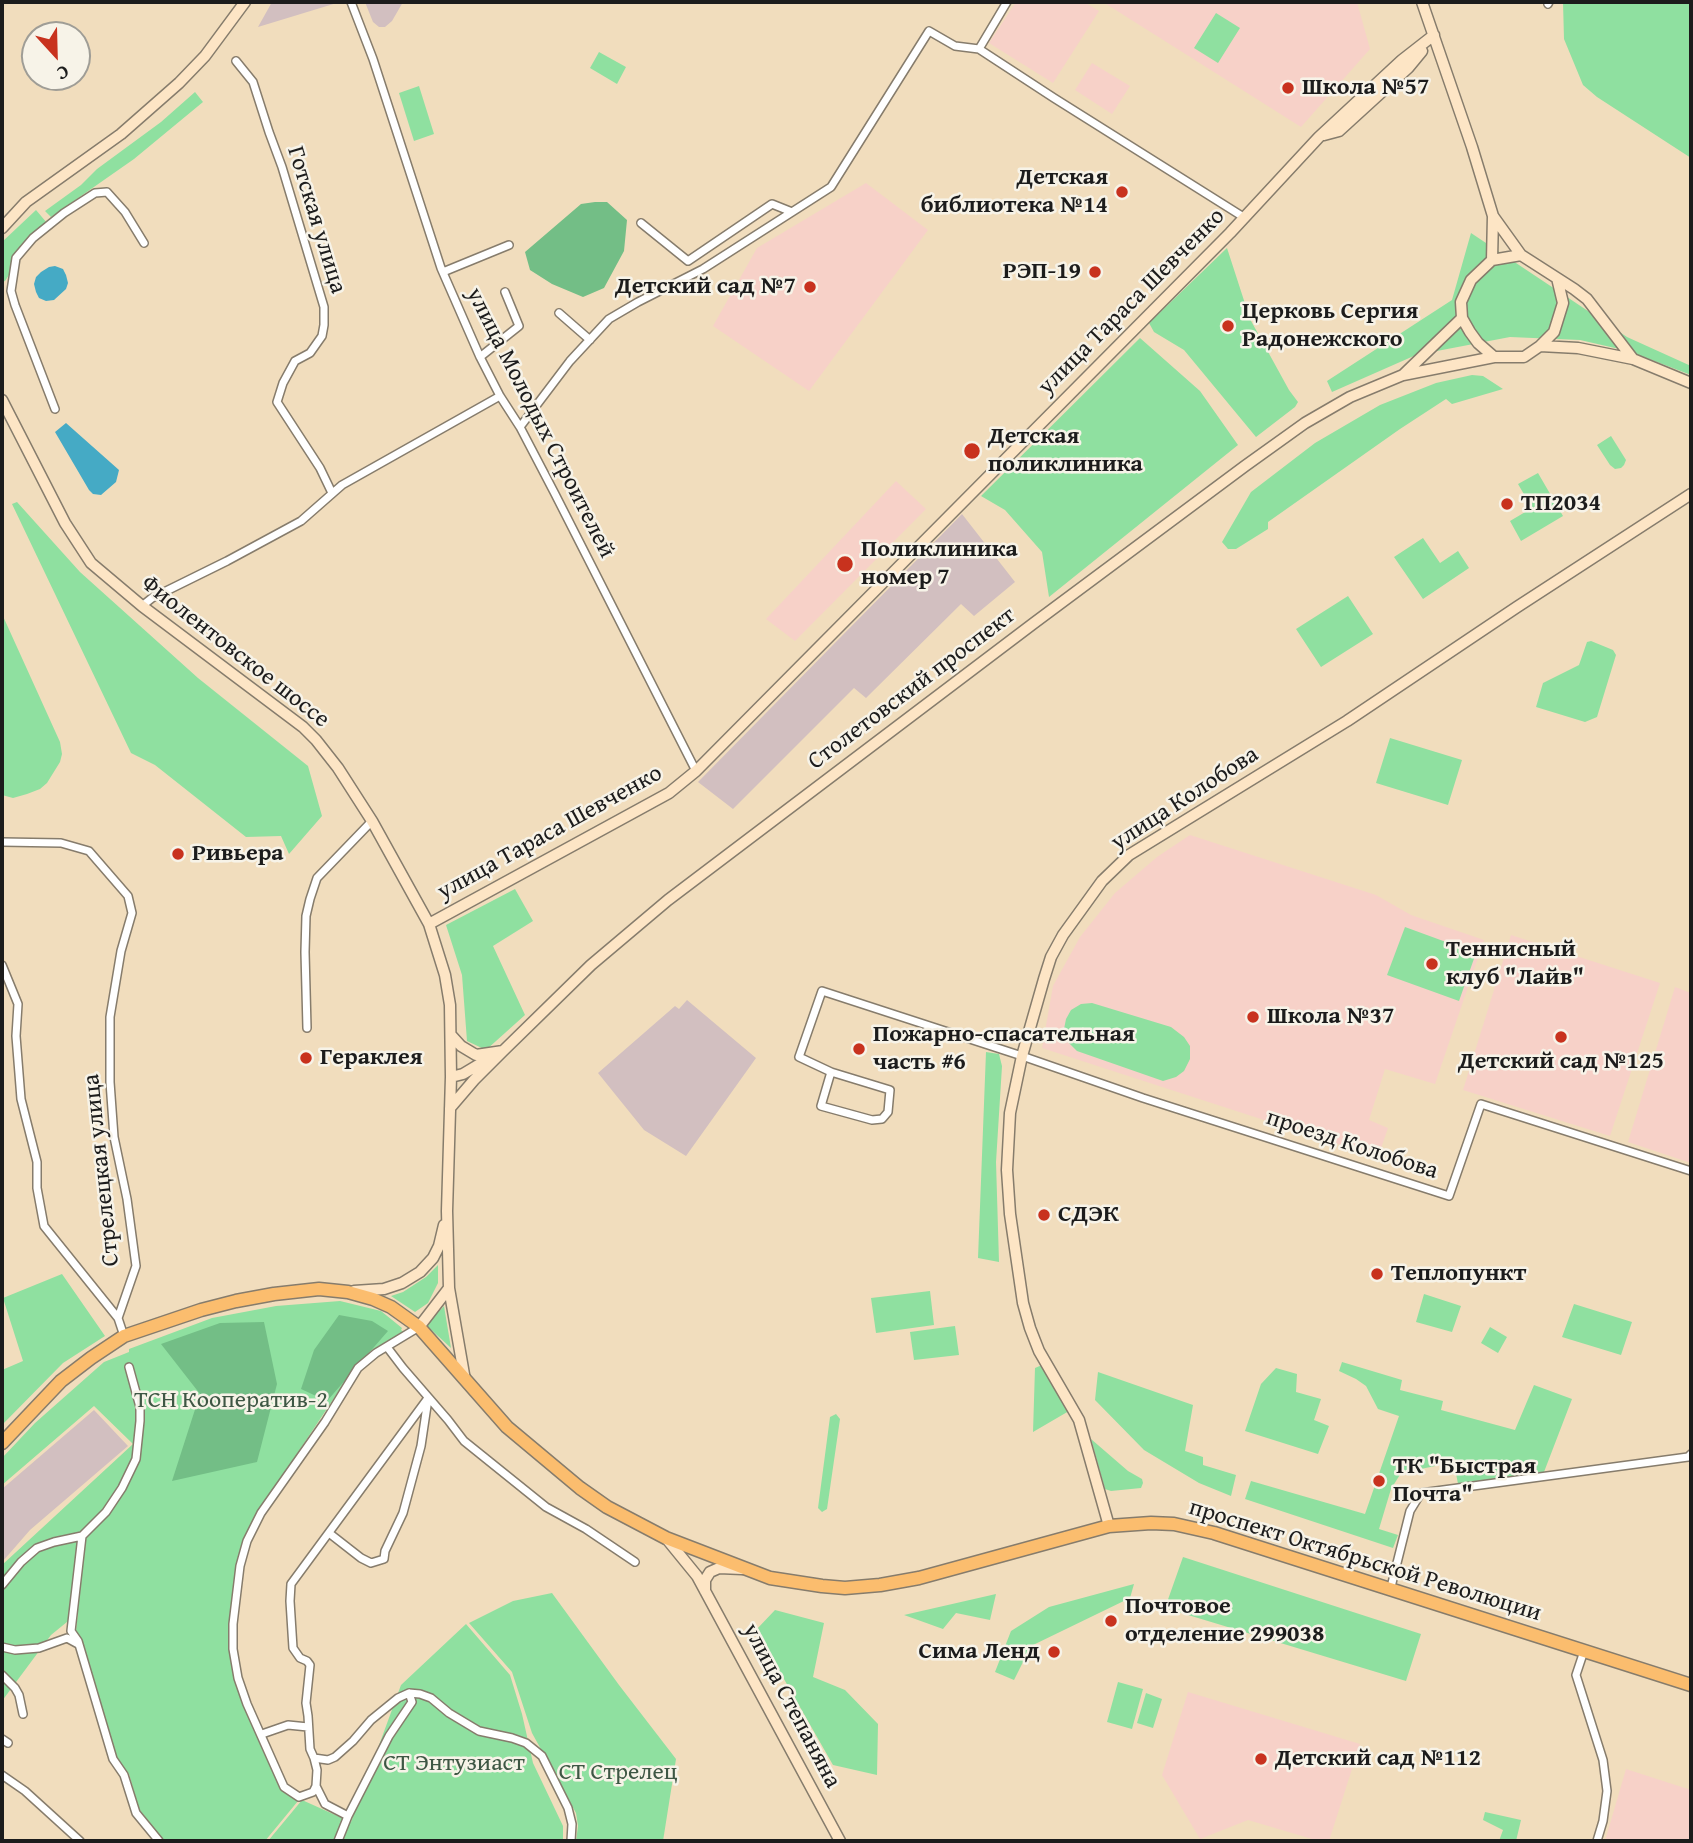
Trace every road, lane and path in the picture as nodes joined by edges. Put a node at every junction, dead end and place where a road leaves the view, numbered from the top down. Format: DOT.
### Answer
graph roads {
  1 [pos="245,2"];
  2 [pos="351,2"];
  3 [pos="1007,2"];
  4 [pos="1422,2"];
  5 [pos="1434,35"];
  6 [pos="979,48"];
  7 [pos="236,61"];
  8 [pos="22,206"];
  9 [pos="792,212"];
  10 [pos="2,214"];
  11 [pos="1493,216"];
  12 [pos="1244,218"];
  13 [pos="641,223"];
  14 [pos="2,228"];
  15 [pos="144,243"];
  16 [pos="509,245"];
  17 [pos="1521,255"];
  18 [pos="1492,260"];
  19 [pos="443,272"];
  20 [pos="1557,278"];
  21 [pos="2,289"];
  22 [pos="11,291"];
  23 [pos="505,292"];
  24 [pos="559,313"];
  25 [pos="1462,318"];
  26 [pos="590,340"];
  27 [pos="1541,346"];
  28 [pos="480,357"];
  29 [pos="1494,357"];
  30 [pos="1633,359"];
  31 [pos="1403,375"];
  32 [pos="1691,383"];
  33 [pos="500,396"];
  34 [pos="2,400"];
  35 [pos="55,409"];
  36 [pos="520,428"];
  37 [pos="331,493"];
  38 [pos="1691,494"];
  39 [pos="142,606"];
  40 [pos="696,771"];
  41 [pos="372,821"];
  42 [pos="2,842"];
  43 [pos="429,925"];
  44 [pos="2,965"];
  45 [pos="307,1028"];
  46 [pos="451,1035"];
  47 [pos="503,1051"];
  48 [pos="1021,1056"];
  49 [pos="831,1072"];
  50 [pos="451,1077"];
  51 [pos="450,1108"];
  52 [pos="1691,1171"];
  53 [pos="447,1211"];
  54 [pos="449,1288"];
  55 [pos="348,1292"];
  56 [pos="118,1318"];
  57 [pos="419,1327"];
  58 [pos="140,1334"];
  59 [pos="124,1336"];
  60 [pos="387,1347"];
  61 [pos="129,1367"];
  62 [pos="465,1380"];
  63 [pos="61,1381"];
  64 [pos="428,1398"];
  65 [pos="2,1443"];
  66 [pos="1691,1454"];
  67 [pos="1109,1526"];
  68 [pos="329,1533"];
  69 [pos="82,1536"];
  70 [pos="666,1538"];
  71 [pos="698,1551"];
  72 [pos="635,1562"];
  73 [pos="743,1569"];
  74 [pos="697,1576"];
  75 [pos="2,1585"];
  76 [pos="705,1591"];
  77 [pos="1390,1591"];
  78 [pos="79,1644"];
  79 [pos="2,1647"];
  80 [pos="1584,1651"];
  81 [pos="2,1675"];
  82 [pos="1691,1685"];
  83 [pos="409,1693"];
  84 [pos="23,1714"];
  85 [pos="308,1727"];
  86 [pos="262,1734"];
  87 [pos="314,1758"];
  88 [pos="2,1775"];
  89 [pos="316,1786"];
  90 [pos="348,1816"];
  91 [pos="80,1841"];
  92 [pos="159,1841"];
  93 [pos="338,1841"];
  94 [pos="571,1841"];
  95 [pos="840,1841"];
  96 [pos="1597,1841"];
  1 -- 8 [label="main road"];
  2 -- 19 [label="street, улица Молодых Строителей"];
  3 -- 6 [label="street"];
  4 -- 5 [label="main road"];
  5 -- 11 [label="main road"];
  5 -- 12 [label="main road, улица Тараса Шевченко"];
  6 -- 9 [label="street"];
  6 -- 12 [label="street"];
  7 -- 37 [label="street, Готская улица"];
  8 -- 10 [label="main road"];
  8 -- 14 [label="main road"];
  9 -- 13 [label="street"];
  9 -- 26 [label="street"];
  11 -- 17 [label="main road"];
  11 -- 18 [label="main road"];
  12 -- 40 [label="main road, улица Тараса Шевченко"];
  15 -- 22 [label="street"];
  16 -- 19 [label="street"];
  17 -- 18 [label="main road"];
  17 -- 20 [label="main road"];
  18 -- 25 [label="main road"];
  19 -- 28 [label="street, улица Молодых Строителей"];
  20 -- 27 [label="main road"];
  20 -- 30 [label="main road"];
  21 -- 22 [label="street"];
  22 -- 35 [label="street"];
  23 -- 28 [label="street"];
  24 -- 26 [label="street"];
  25 -- 29 [label="main road"];
  25 -- 31 [label="main road"];
  26 -- 36 [label="street"];
  27 -- 29 [label="main road, Столетовский проспект"];
  27 -- 30 [label="main road"];
  28 -- 33 [label="street, улица Молодых Строителей"];
  29 -- 31 [label="main road, Столетовский проспект"];
  30 -- 32 [label="main road"];
  31 -- 47 [label="main road, Столетовский проспект"];
  33 -- 36 [label="street, улица Молодых Строителей"];
  33 -- 37 [label="street"];
  34 -- 39 [label="main road, Фиолентовское шоссе"];
  36 -- 40 [label="street, улица Молодых Строителей"];
  37 -- 39 [label="street"];
  38 -- 48 [label="main road, улица Колобова"];
  39 -- 41 [label="main road, Фиолентовское шоссе"];
  40 -- 43 [label="main road, улица Тараса Шевченко"];
  41 -- 43 [label="main road, Фиолентовское шоссе"];
  41 -- 45 [label="street"];
  42 -- 56 [label="street, Стрелецкая улица"];
  43 -- 46 [label="main road, Фиолентовское шоссе"];
  44 -- 56 [label="street"];
  46 -- 47 [label="main road"];
  46 -- 50 [label="main road, Фиолентовское шоссе"];
  47 -- 50 [label="main road"];
  47 -- 51 [label="main road, Столетовский проспект"];
  48 -- 49 [label="street"];
  48 -- 52 [label="street, проезд Колобова"];
  48 -- 67 [label="main road, улица Колобова"];
  49 -- 49 [label="street"];
  50 -- 51 [label="main road, Фиолентовское шоссе"];
  51 -- 53 [label="main road"];
  53 -- 54 [label="main road"];
  53 -- 55 [label="main road"];
  54 -- 57 [label="main road"];
  54 -- 62 [label="main road"];
  55 -- 57 [label="main road, проспект Октябрьской Революции"];
  55 -- 58 [label="main road, проспект Октябрьской Революции"];
  56 -- 59 [label="street"];
  57 -- 58 [label="main road"];
  57 -- 60 [label="street"];
  57 -- 62 [label="main road, проспект Октябрьской Революции"];
  58 -- 59 [label="main road, проспект Октябрьской Революции"];
  58 -- 63 [label="main road"];
  59 -- 63 [label="main road, проспект Октябрьской Революции"];
  60 -- 64 [label="street"];
  60 -- 86 [label="street"];
  61 -- 69 [label="street"];
  62 -- 70 [label="main road, проспект Октябрьской Революции"];
  63 -- 65 [label="main road"];
  64 -- 68 [label="street"];
  64 -- 68 [label="street"];
  64 -- 72 [label="street"];
  66 -- 77 [label="street, проспект Октябрьской Революции"];
  67 -- 73 [label="main road, проспект Октябрьской Революции"];
  67 -- 77 [label="main road, проспект Октябрьской Революции"];
  68 -- 85 [label="street"];
  69 -- 75 [label="street"];
  69 -- 78 [label="street"];
  70 -- 71 [label="main road, проспект Октябрьской Революции"];
  70 -- 74 [label="main road, улица Степаняна"];
  71 -- 73 [label="main road, проспект Октябрьской Революции"];
  71 -- 74 [label="main road"];
  73 -- 76 [label="main road"];
  74 -- 76 [label="main road, улица Степаняна"];
  76 -- 95 [label="main road, улица Степаняна"];
  77 -- 80 [label="main road, проспект Октябрьской Революции"];
  78 -- 79 [label="street"];
  78 -- 92 [label="street"];
  80 -- 82 [label="main road, проспект Октябрьской Революции"];
  80 -- 96 [label="street"];
  81 -- 84 [label="street"];
  83 -- 87 [label="street"];
  83 -- 90 [label="street"];
  83 -- 94 [label="street"];
  85 -- 86 [label="street"];
  85 -- 87 [label="street"];
  86 -- 89 [label="street"];
  87 -- 89 [label="street"];
  88 -- 91 [label="street"];
  89 -- 90 [label="street"];
  90 -- 93 [label="street"];
}
